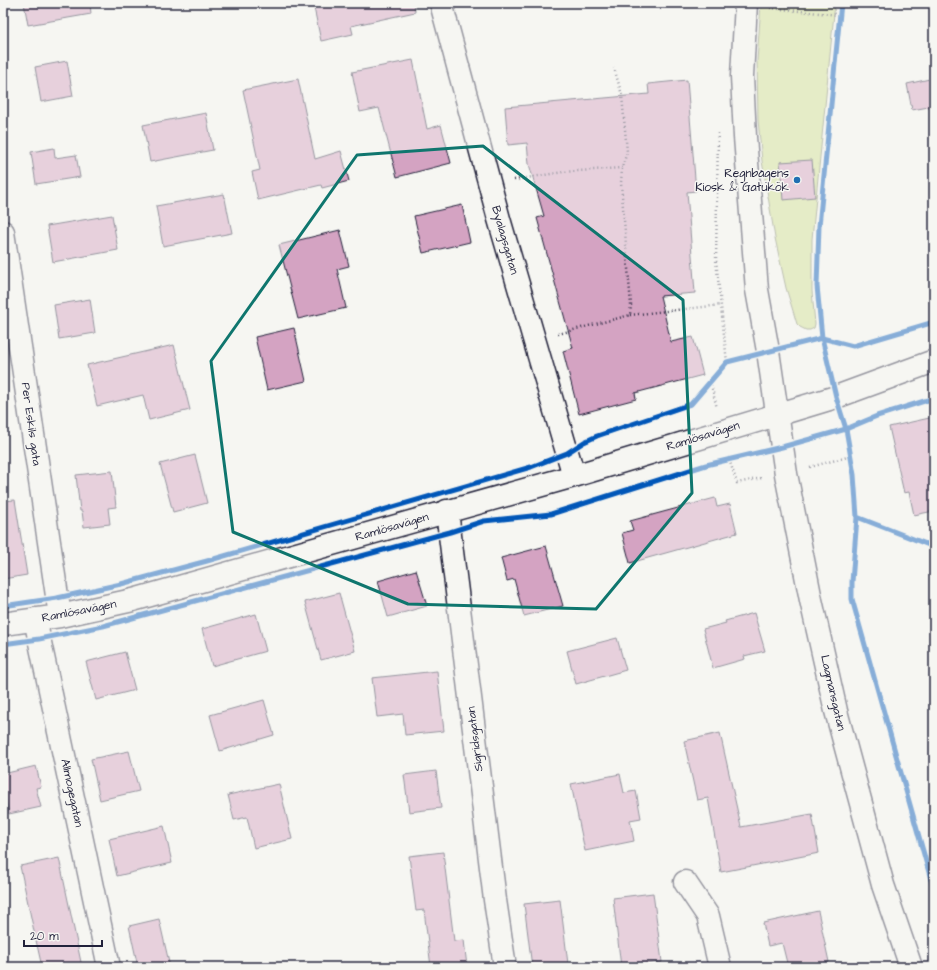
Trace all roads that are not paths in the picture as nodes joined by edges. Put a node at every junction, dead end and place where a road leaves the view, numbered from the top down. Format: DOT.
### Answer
graph roads {
  1 [pos="441,3"];
  2 [pos="746,3"];
  3 [pos="3,232"];
  4 [pos="934,361"];
  5 [pos="777,414"];
  6 [pos="574,476"];
  7 [pos="447,511"];
  8 [pos="60,616"];
  9 [pos="35,619"];
  10 [pos="3,624"];
  11 [pos="685,882"];
  12 [pos="109,967"];
  13 [pos="505,967"];
  14 [pos="720,967"];
  15 [pos="911,967"];
  1 -- 6 [label="street, Byalagsgatan"];
  2 -- 5 [label="street, Lagmansgatan"];
  3 -- 8 [label="street, Per Eskils gata"];
  4 -- 5 [label="street, Ramlösavägen"];
  5 -- 6 [label="street, Ramlösavägen"];
  5 -- 15 [label="street, Lagmansgatan"];
  6 -- 7 [label="street, Ramlösavägen"];
  7 -- 8 [label="street, Ramlösavägen"];
  7 -- 13 [label="street, Sigridsgatan"];
  8 -- 9 [label="street, Ramlösavägen"];
  9 -- 10 [label="street, Ramlösavägen"];
  9 -- 12 [label="street, Allmogegatan"];
  11 -- 14 [label="street"];
}
